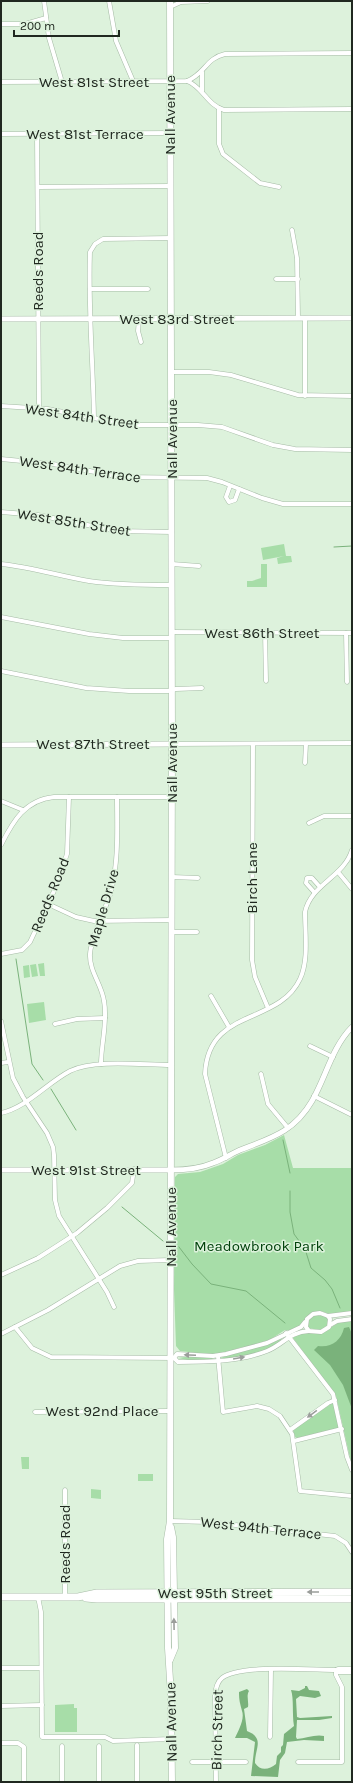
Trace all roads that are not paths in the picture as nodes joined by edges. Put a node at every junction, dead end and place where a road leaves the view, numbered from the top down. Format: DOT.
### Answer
graph roads {
  1 [pos="44,1"];
  2 [pos="108,1"];
  3 [pos="184,1"];
  4 [pos="208,1"];
  5 [pos="170,4"];
  6 [pos="46,18"];
  7 [pos="1,24"];
  8 [pos="352,53"];
  9 [pos="202,72"];
  10 [pos="133,81"];
  11 [pos="170,81"];
  12 [pos="186,81"];
  13 [pos="1,82"];
  14 [pos="62,82"];
  15 [pos="202,91"];
  16 [pos="219,108"];
  17 [pos="352,109"];
  18 [pos="170,133"];
  19 [pos="1,134"];
  20 [pos="37,134"];
  21 [pos="170,186"];
  22 [pos="38,187"];
  23 [pos="279,187"];
  24 [pos="292,230"];
  25 [pos="171,238"];
  26 [pos="276,279"];
  27 [pos="298,279"];
  28 [pos="90,288"];
  29 [pos="148,289"];
  30 [pos="139,318"];
  31 [pos="298,318"];
  32 [pos="305,318"];
  33 [pos="352,318"];
  34 [pos="1,319"];
  35 [pos="39,319"];
  36 [pos="90,319"];
  37 [pos="171,319"];
  38 [pos="141,342"];
  39 [pos="171,372"];
  40 [pos="305,396"];
  41 [pos="352,396"];
  42 [pos="1,406"];
  43 [pos="39,408"];
  44 [pos="94,418"];
  45 [pos="172,425"];
  46 [pos="352,450"];
  47 [pos="1,459"];
  48 [pos="172,478"];
  49 [pos="230,486"];
  50 [pos="239,489"];
  51 [pos="352,504"];
  52 [pos="1,512"];
  53 [pos="172,532"];
  54 [pos="1,564"];
  55 [pos="172,564"];
  56 [pos="199,566"];
  57 [pos="172,585"];
  58 [pos="1,617"];
  59 [pos="265,632"];
  60 [pos="346,633"];
  61 [pos="352,633"];
  62 [pos="172,635"];
  63 [pos="1,671"];
  64 [pos="266,681"];
  65 [pos="346,682"];
  66 [pos="202,688"];
  67 [pos="172,690"];
  68 [pos="352,743"];
  69 [pos="172,744"];
  70 [pos="253,744"];
  71 [pos="306,744"];
  72 [pos="1,745"];
  73 [pos="305,763"];
  74 [pos="69,797"];
  75 [pos="117,797"];
  76 [pos="172,797"];
  77 [pos="1,801"];
  78 [pos="23,810"];
  79 [pos="352,816"];
  80 [pos="309,823"];
  81 [pos="1,845"];
  82 [pos="352,850"];
  83 [pos="338,872"];
  84 [pos="172,877"];
  85 [pos="198,878"];
  86 [pos="320,887"];
  87 [pos="352,889"];
  88 [pos="314,892"];
  89 [pos="48,904"];
  90 [pos="172,920"];
  91 [pos="101,921"];
  92 [pos="172,932"];
  93 [pos="197,932"];
  94 [pos="1,954"];
  95 [pos="211,996"];
  96 [pos="268,1008"];
  97 [pos="105,1018"];
  98 [pos="1,1021"];
  99 [pos="55,1024"];
  100 [pos="352,1026"];
  101 [pos="230,1027"];
  102 [pos="310,1046"];
  103 [pos="333,1057"];
  104 [pos="8,1062"];
  105 [pos="1,1063"];
  106 [pos="101,1064"];
  107 [pos="171,1065"];
  108 [pos="261,1074"];
  109 [pos="314,1096"];
  110 [pos="25,1101"];
  111 [pos="1,1113"];
  112 [pos="352,1116"];
  113 [pos="288,1128"];
  114 [pos="226,1158"];
  115 [pos="1,1170"];
  116 [pos="55,1170"];
  117 [pos="134,1170"];
  118 [pos="171,1170"];
  119 [pos="72,1238"];
  120 [pos="170,1260"];
  121 [pos="1,1275"];
  122 [pos="99,1279"];
  123 [pos="114,1307"];
  124 [pos="352,1313"];
  125 [pos="328,1316"];
  126 [pos="352,1318"];
  127 [pos="305,1322"];
  128 [pos="330,1325"];
  129 [pos="15,1327"];
  130 [pos="309,1331"];
  131 [pos="1,1334"];
  132 [pos="288,1335"];
  133 [pos="172,1358"];
  134 [pos="218,1358"];
  135 [pos="335,1400"];
  136 [pos="170,1411"];
  137 [pos="35,1412"];
  138 [pos="342,1429"];
  139 [pos="290,1430"];
  140 [pos="294,1441"];
  141 [pos="352,1470"];
  142 [pos="65,1490"];
  143 [pos="352,1496"];
  144 [pos="170,1521"];
  145 [pos="352,1541"];
  146 [pos="348,1545"];
  147 [pos="352,1552"];
  148 [pos="352,1592"];
  149 [pos="1,1597"];
  150 [pos="38,1597"];
  151 [pos="65,1597"];
  152 [pos="171,1597"];
  153 [pos="352,1599"];
  154 [pos="1,1668"];
  155 [pos="42,1668"];
  156 [pos="352,1669"];
  157 [pos="271,1670"];
  158 [pos="336,1670"];
  159 [pos="352,1672"];
  160 [pos="1,1706"];
  161 [pos="42,1706"];
  162 [pos="270,1737"];
  163 [pos="171,1739"];
  164 [pos="1,1743"];
  165 [pos="137,1744"];
  166 [pos="62,1746"];
  167 [pos="99,1746"];
  168 [pos="192,1762"];
  169 [pos="216,1762"];
  170 [pos="246,1762"];
  171 [pos="298,1762"];
  172 [pos="24,1782"];
  173 [pos="62,1782"];
  174 [pos="99,1782"];
  175 [pos="137,1782"];
  176 [pos="172,1782"];
  177 [pos="216,1782"];
  1 -- 6 [label="street"];
  2 -- 10 [label="street"];
  3 -- 4 [label="street"];
  3 -- 5 [label="street"];
  5 -- 11 [label="main road, Nall Avenue"];
  6 -- 7 [label="street"];
  6 -- 14 [label="street"];
  8 -- 9 [label="street, West 81st Street"];
  9 -- 12 [label="street, West 81st Street"];
  9 -- 15 [label="street"];
  10 -- 11 [label="street, West 81st Street"];
  10 -- 14 [label="street, West 81st Street"];
  11 -- 12 [label="street, West 81st Street"];
  11 -- 18 [label="main road, Nall Avenue"];
  12 -- 15 [label="street"];
  13 -- 14 [label="street, West 81st Street"];
  15 -- 16 [label="street"];
  16 -- 17 [label="street"];
  16 -- 23 [label="street"];
  18 -- 20 [label="street, West 81st Terrace"];
  18 -- 21 [label="main road, Nall Avenue"];
  19 -- 20 [label="street, West 81st Terrace"];
  20 -- 22 [label="street, Reeds Road"];
  21 -- 22 [label="street"];
  21 -- 25 [label="main road, Nall Avenue"];
  22 -- 35 [label="street, Reeds Road"];
  24 -- 27 [label="street"];
  25 -- 28 [label="street"];
  25 -- 37 [label="main road, Nall Avenue"];
  26 -- 27 [label="street"];
  27 -- 31 [label="street"];
  28 -- 29 [label="street"];
  28 -- 36 [label="street"];
  30 -- 36 [label="street, West 83rd Street"];
  30 -- 37 [label="street, West 83rd Street"];
  30 -- 38 [label="street"];
  31 -- 32 [label="street, West 83rd Street"];
  31 -- 37 [label="street, West 83rd Street"];
  32 -- 33 [label="street, West 83rd Street"];
  32 -- 40 [label="street"];
  34 -- 35 [label="street, West 83rd Street"];
  35 -- 36 [label="street, West 83rd Street"];
  35 -- 43 [label="street, Reeds Road"];
  36 -- 44 [label="street"];
  37 -- 39 [label="main road, Nall Avenue"];
  39 -- 40 [label="street"];
  39 -- 45 [label="main road, Nall Avenue"];
  40 -- 41 [label="street"];
  42 -- 43 [label="street, West 84th Street"];
  43 -- 44 [label="street, West 84th Street"];
  44 -- 45 [label="street, West 84th Street"];
  45 -- 46 [label="street, West 84th Street"];
  45 -- 48 [label="main road, Nall Avenue"];
  47 -- 48 [label="street, West 84th Terrace"];
  48 -- 49 [label="street, West 84th Terrace"];
  48 -- 53 [label="main road, Nall Avenue"];
  49 -- 50 [label="street, West 84th Terrace"];
  49 -- 50 [label="street"];
  50 -- 51 [label="street, West 84th Terrace"];
  52 -- 53 [label="street, West 85th Street"];
  53 -- 55 [label="main road, Nall Avenue"];
  54 -- 57 [label="street"];
  55 -- 56 [label="street"];
  55 -- 57 [label="main road, Nall Avenue"];
  57 -- 62 [label="main road, Nall Avenue"];
  58 -- 62 [label="street, West 86th Street"];
  59 -- 60 [label="street, West 86th Street"];
  59 -- 62 [label="street, West 86th Street"];
  59 -- 64 [label="street"];
  60 -- 61 [label="street, West 86th Street"];
  60 -- 65 [label="street"];
  62 -- 67 [label="main road, Nall Avenue"];
  63 -- 67 [label="street"];
  66 -- 67 [label="street"];
  67 -- 69 [label="main road, Nall Avenue"];
  68 -- 71 [label="street, West 87th Street"];
  69 -- 70 [label="street, West 87th Street"];
  69 -- 72 [label="street, West 87th Street"];
  69 -- 76 [label="main road, Nall Avenue"];
  70 -- 71 [label="street, West 87th Street"];
  70 -- 96 [label="street, Birch Lane"];
  71 -- 73 [label="street"];
  74 -- 75 [label="street"];
  74 -- 78 [label="street"];
  74 -- 89 [label="street, Reeds Road"];
  75 -- 76 [label="street"];
  75 -- 91 [label="street, Maple Drive"];
  76 -- 84 [label="main road, Nall Avenue"];
  77 -- 78 [label="street"];
  78 -- 81 [label="street"];
  79 -- 80 [label="street"];
  82 -- 83 [label="street"];
  83 -- 86 [label="street"];
  83 -- 87 [label="street"];
  84 -- 85 [label="street"];
  84 -- 90 [label="main road, Nall Avenue"];
  86 -- 88 [label="street"];
  86 -- 88 [label="street"];
  88 -- 96 [label="street"];
  89 -- 91 [label="street"];
  89 -- 94 [label="street, Reeds Road"];
  90 -- 91 [label="street"];
  90 -- 92 [label="main road, Nall Avenue"];
  91 -- 97 [label="street, Maple Drive"];
  92 -- 93 [label="street"];
  92 -- 107 [label="main road, Nall Avenue"];
  95 -- 101 [label="street"];
  96 -- 101 [label="street"];
  97 -- 99 [label="street"];
  97 -- 106 [label="street, Maple Drive"];
  98 -- 104 [label="street"];
  100 -- 103 [label="street, West 91st Street"];
  101 -- 114 [label="street"];
  102 -- 103 [label="street"];
  103 -- 109 [label="street, West 91st Street"];
  104 -- 105 [label="street"];
  104 -- 110 [label="street"];
  106 -- 107 [label="street"];
  106 -- 110 [label="street"];
  107 -- 118 [label="main road, Nall Avenue"];
  108 -- 113 [label="street"];
  109 -- 112 [label="street"];
  109 -- 113 [label="street, West 91st Street"];
  110 -- 111 [label="street"];
  110 -- 116 [label="street"];
  113 -- 114 [label="street, West 91st Street"];
  114 -- 118 [label="street, West 91st Street"];
  115 -- 116 [label="street, West 91st Street"];
  116 -- 117 [label="street, West 91st Street"];
  116 -- 119 [label="street"];
  117 -- 118 [label="street, West 91st Street"];
  117 -- 119 [label="street"];
  118 -- 120 [label="main road, Nall Avenue"];
  119 -- 121 [label="street"];
  119 -- 122 [label="street"];
  120 -- 122 [label="street"];
  120 -- 133 [label="main road, Nall Avenue"];
  122 -- 123 [label="street"];
  122 -- 129 [label="street"];
  124 -- 125 [label="street"];
  125 -- 127 [label="street"];
  125 -- 128 [label="street"];
  126 -- 128 [label="street"];
  127 -- 130 [label="street"];
  127 -- 132 [label="street"];
  128 -- 130 [label="street"];
  129 -- 131 [label="street"];
  129 -- 133 [label="street"];
  130 -- 132 [label="street"];
  132 -- 134 [label="street"];
  134 -- 132 [label="street, one-way"];
  132 -- 135 [label="street"];
  134 -- 133 [label="street, one-way"];
  133 -- 134 [label="street"];
  133 -- 136 [label="main road, Nall Avenue"];
  134 -- 139 [label="street"];
  135 -- 138 [label="street"];
  135 -- 139 [label="street, one-way"];
  136 -- 137 [label="street, West 92nd Place"];
  136 -- 144 [label="main road, Nall Avenue"];
  138 -- 140 [label="street"];
  138 -- 141 [label="street"];
  139 -- 140 [label="street"];
  140 -- 143 [label="street"];
  142 -- 151 [label="street, Reeds Road"];
  144 -- 146 [label="street, West 94th Terrace"];
  144 -- 152 [label="main road, Nall Avenue"];
  145 -- 146 [label="street"];
  146 -- 147 [label="street"];
  148 -- 152 [label="main road, West 95th Street, one-way"];
  149 -- 150 [label="main road, West 95th Street"];
  150 -- 151 [label="main road, West 95th Street"];
  150 -- 155 [label="street"];
  151 -- 152 [label="main road, West 95th Street"];
  152 -- 153 [label="main road, West 95th Street"];
  152 -- 163 [label="main road, Nall Avenue"];
  154 -- 155 [label="street"];
  155 -- 161 [label="street"];
  156 -- 158 [label="street"];
  157 -- 158 [label="street"];
  157 -- 162 [label="street"];
  157 -- 169 [label="street, Birch Street"];
  158 -- 159 [label="street"];
  158 -- 171 [label="street"];
  160 -- 161 [label="street"];
  161 -- 163 [label="street"];
  163 -- 176 [label="main road, Nall Avenue"];
  164 -- 172 [label="street"];
  165 -- 175 [label="street"];
  166 -- 173 [label="street"];
  167 -- 174 [label="street"];
  168 -- 169 [label="street"];
  169 -- 170 [label="street"];
  169 -- 177 [label="street, Birch Street"];
}
